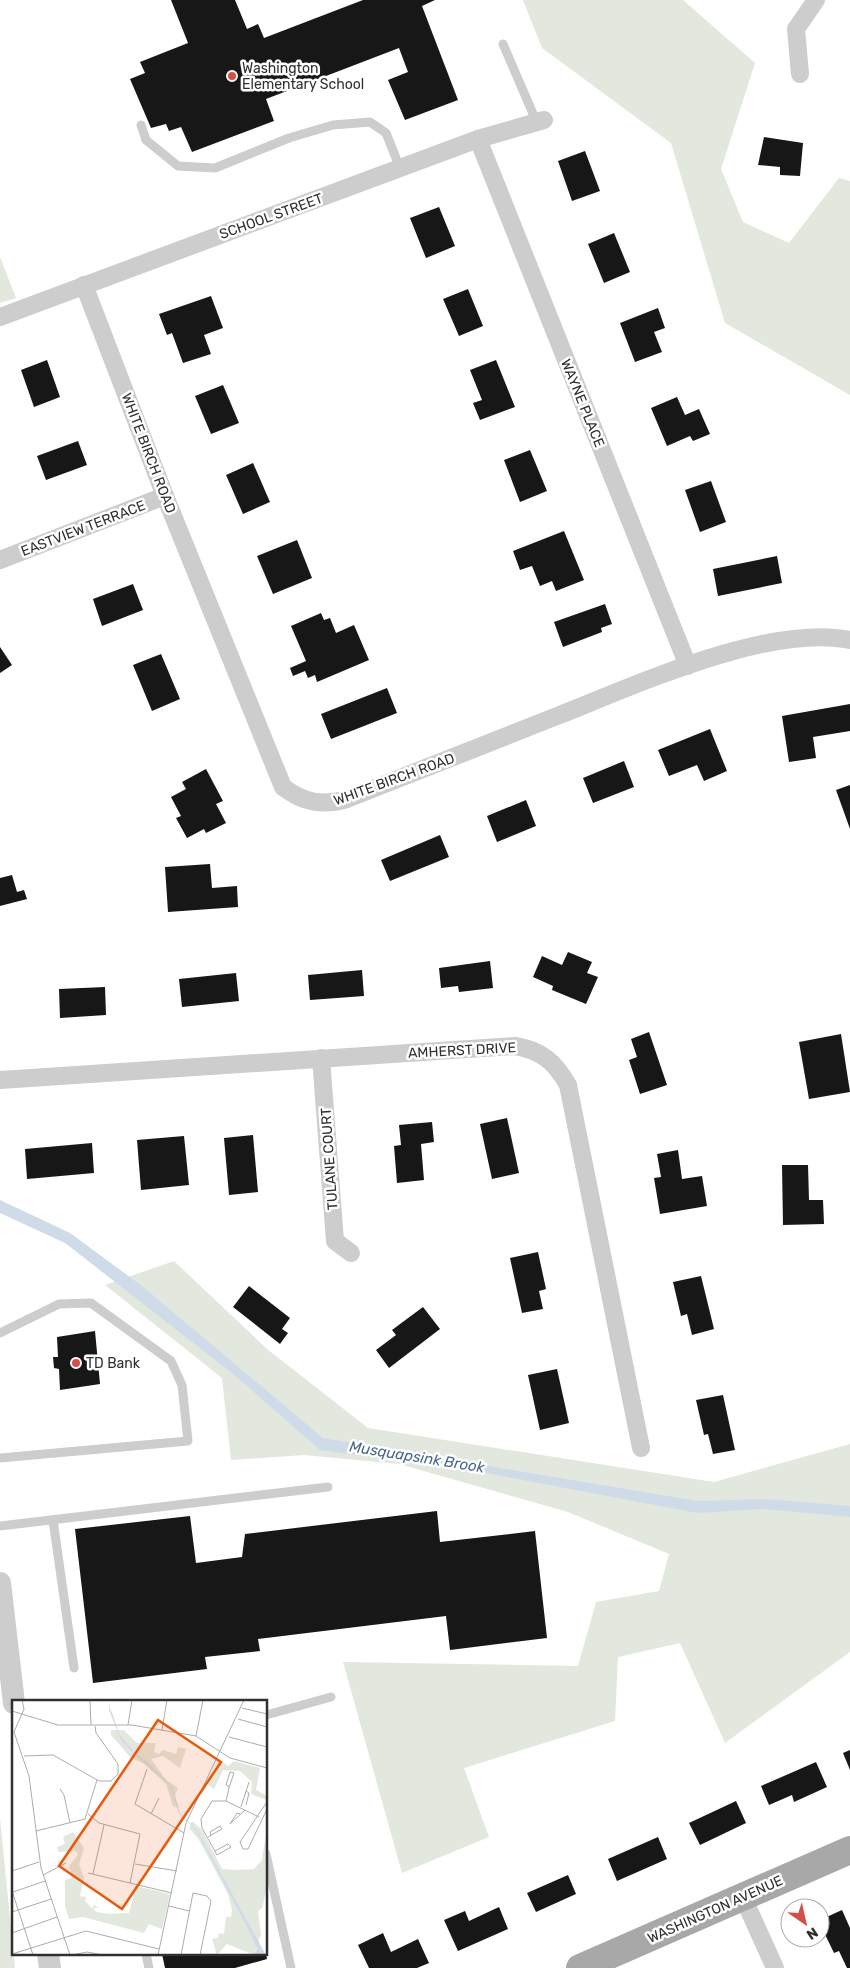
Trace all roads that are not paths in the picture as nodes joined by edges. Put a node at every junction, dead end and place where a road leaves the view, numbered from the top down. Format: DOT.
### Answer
graph roads {
  1 [pos="816,0"];
  2 [pos="503,44"];
  3 [pos="800,74"];
  4 [pos="540,121"];
  5 [pos="141,125"];
  6 [pos="478,139"];
  7 [pos="400,168"];
  8 [pos="84,285"];
  9 [pos="0,317"];
  10 [pos="165,496"];
  11 [pos="0,560"];
  12 [pos="850,640"];
  13 [pos="688,666"];
  14 [pos="321,1058"];
  15 [pos="0,1080"];
  16 [pos="351,1253"];
  17 [pos="0,1333"];
  18 [pos="641,1448"];
  19 [pos="0,1458"];
  20 [pos="328,1487"];
  21 [pos="54,1520"];
  22 [pos="0,1526"];
  23 [pos="0,1583"];
  24 [pos="74,1668"];
  25 [pos="331,1697"];
  26 [pos="14,1700"];
  27 [pos="268,1714"];
  28 [pos="850,1850"];
  29 [pos="268,1863"];
  30 [pos="743,1897"];
  31 [pos="291,1968"];
  32 [pos="580,1968"];
  33 [pos="775,1968"];
  1 -- 3 [label="street"];
  2 -- 4 [label="lane"];
  4 -- 6 [label="street, SCHOOL STREET"];
  5 -- 7 [label="lane"];
  6 -- 7 [label="street, SCHOOL STREET"];
  6 -- 13 [label="street, WAYNE PLACE"];
  7 -- 8 [label="street, SCHOOL STREET"];
  8 -- 9 [label="street, SCHOOL STREET"];
  8 -- 10 [label="street, WHITE BIRCH ROAD"];
  10 -- 11 [label="street, EASTVIEW TERRACE"];
  10 -- 13 [label="street, WHITE BIRCH ROAD"];
  12 -- 13 [label="street, WHITE BIRCH ROAD"];
  14 -- 15 [label="street, AMHERST DRIVE"];
  14 -- 16 [label="street, TULANE COURT"];
  14 -- 18 [label="street, AMHERST DRIVE"];
  17 -- 19 [label="lane"];
  20 -- 21 [label="lane"];
  21 -- 22 [label="lane"];
  21 -- 24 [label="lane"];
  23 -- 26 [label="street"];
  25 -- 27 [label="lane"];
  28 -- 30 [label="main road, WASHINGTON AVENUE"];
  29 -- 31 [label="lane"];
  30 -- 32 [label="main road, WASHINGTON AVENUE"];
  30 -- 33 [label="street"];
}
